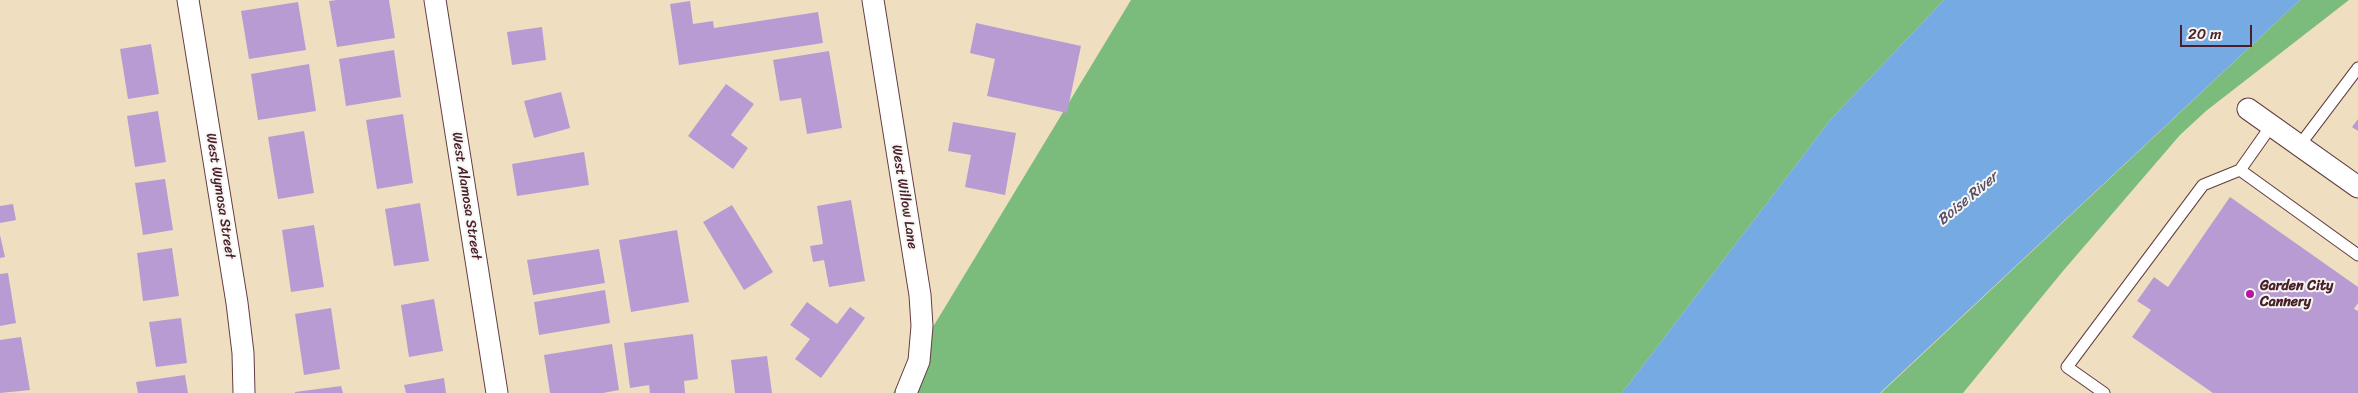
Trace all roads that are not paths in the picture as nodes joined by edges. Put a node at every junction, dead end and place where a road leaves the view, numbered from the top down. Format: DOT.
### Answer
graph roads {
  1 [pos="188,0"];
  2 [pos="435,0"];
  3 [pos="873,0"];
  4 [pos="2358,68"];
  5 [pos="2248,109"];
  6 [pos="2271,126"];
  7 [pos="2299,146"];
  8 [pos="2240,170"];
  9 [pos="2358,187"];
  10 [pos="2358,255"];
  11 [pos="244,393"];
  12 [pos="497,393"];
  13 [pos="906,393"];
  14 [pos="2104,393"];
  1 -- 11 [label="street, West Wymosa Street"];
  2 -- 12 [label="street, West Alamosa Street"];
  3 -- 13 [label="street, West Willow Lane"];
  4 -- 7 [label="lane"];
  5 -- 6 [label="street"];
  6 -- 7 [label="street"];
  6 -- 8 [label="lane"];
  7 -- 9 [label="street"];
  8 -- 10 [label="lane"];
  8 -- 14 [label="lane"];
}
